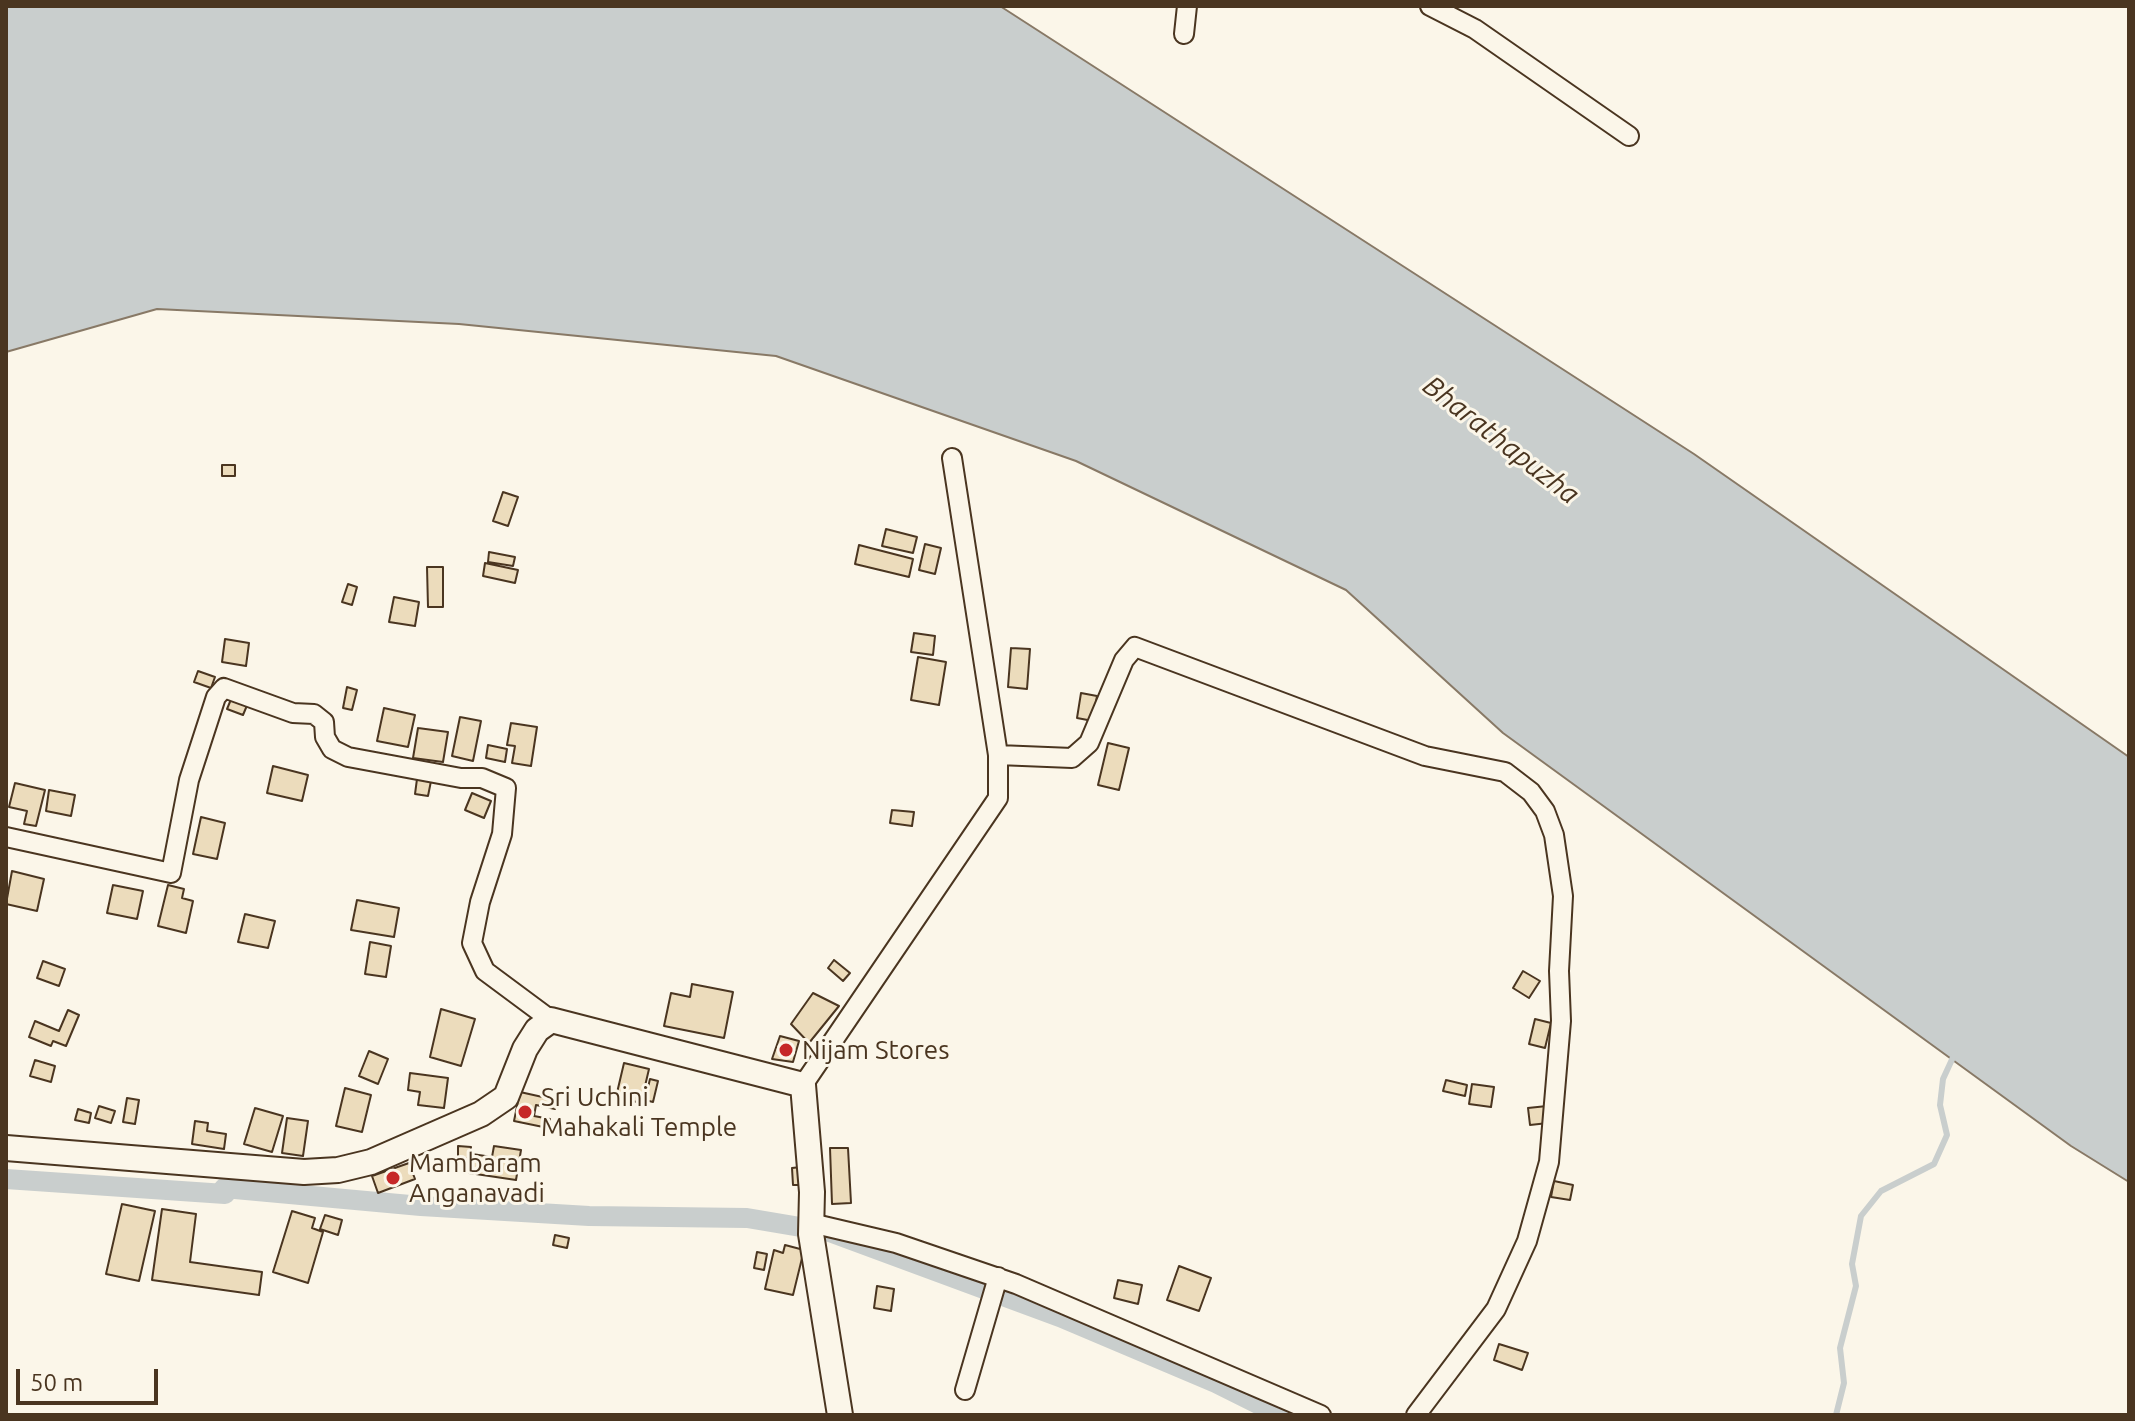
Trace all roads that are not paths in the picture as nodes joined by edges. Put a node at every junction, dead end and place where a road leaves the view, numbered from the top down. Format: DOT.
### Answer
graph roads {
  1 [pos="1187,6"];
  2 [pos="1430,6"];
  3 [pos="1184,34"];
  4 [pos="1629,136"];
  5 [pos="952,458"];
  6 [pos="998,755"];
  7 [pos="6,837"];
  8 [pos="551,1020"];
  9 [pos="803,1085"];
  10 [pos="6,1148"];
  11 [pos="811,1223"];
  12 [pos="998,1277"];
  13 [pos="965,1390"];
  14 [pos="840,1415"];
  15 [pos="1321,1415"];
  16 [pos="1416,1415"];
  1 -- 3 [label="street"];
  2 -- 4 [label="street"];
  5 -- 6 [label="street"];
  6 -- 9 [label="street"];
  6 -- 16 [label="street"];
  7 -- 8 [label="street"];
  8 -- 9 [label="street"];
  8 -- 10 [label="street"];
  9 -- 11 [label="street"];
  11 -- 12 [label="street"];
  11 -- 14 [label="street"];
  12 -- 13 [label="street"];
  12 -- 15 [label="street"];
}
